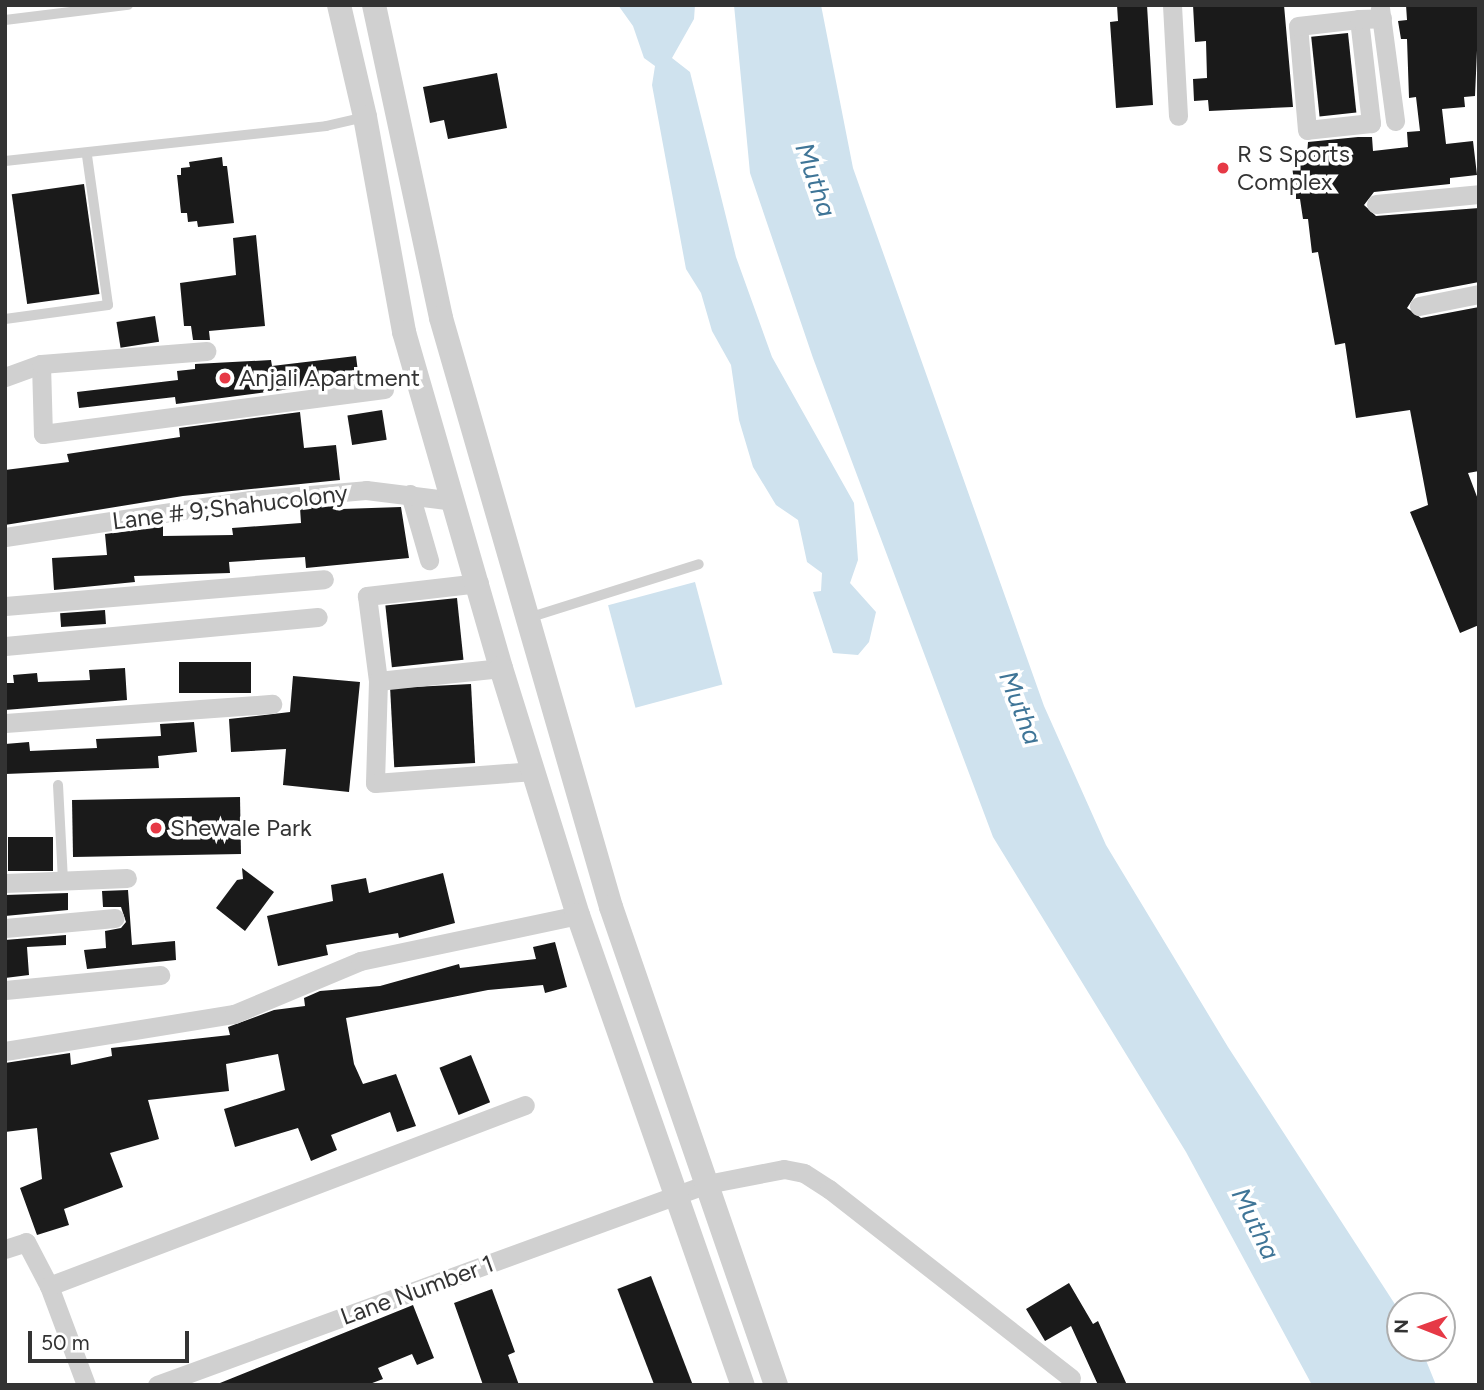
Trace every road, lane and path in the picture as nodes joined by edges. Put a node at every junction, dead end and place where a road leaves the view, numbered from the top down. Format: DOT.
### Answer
graph roads {
  1 [pos="128,5"];
  2 [pos="339,5"];
  3 [pos="374,5"];
  4 [pos="1172,5"];
  5 [pos="1381,12"];
  6 [pos="1359,19"];
  7 [pos="5,20"];
  8 [pos="1369,106"];
  9 [pos="1178,116"];
  10 [pos="365,117"];
  11 [pos="87,155"];
  12 [pos="5,161"];
  13 [pos="1479,194"];
  14 [pos="1376,204"];
  15 [pos="1479,295"];
  16 [pos="1419,306"];
  17 [pos="5,319"];
  18 [pos="206,351"];
  19 [pos="41,364"];
  20 [pos="5,377"];
  21 [pos="384,389"];
  22 [pos="410,494"];
  23 [pos="454,501"];
  24 [pos="5,537"];
  25 [pos="429,559"];
  26 [pos="699,564"];
  27 [pos="324,579"];
  28 [pos="479,583"];
  29 [pos="5,606"];
  30 [pos="318,617"];
  31 [pos="528,618"];
  32 [pos="5,646"];
  33 [pos="501,668"];
  34 [pos="378,681"];
  35 [pos="272,704"];
  36 [pos="5,723"];
  37 [pos="534,771"];
  38 [pos="58,786"];
  39 [pos="127,878"];
  40 [pos="63,882"];
  41 [pos="5,883"];
  42 [pos="578,915"];
  43 [pos="115,918"];
  44 [pos="5,928"];
  45 [pos="160,975"];
  46 [pos="5,990"];
  47 [pos="5,1051"];
  48 [pos="525,1105"];
  49 [pos="706,1184"];
  50 [pos="676,1195"];
  51 [pos="5,1249"];
  52 [pos="49,1286"];
  53 [pos="1071,1378"];
  54 [pos="86,1385"];
  55 [pos="157,1385"];
  56 [pos="743,1385"];
  57 [pos="776,1385"];
  1 -- 7 [label="lane"];
  2 -- 10 [label="street"];
  3 -- 31 [label="street"];
  4 -- 9 [label="street"];
  5 -- 6 [label="street"];
  5 -- 8 [label="street"];
  6 -- 8 [label="street"];
  6 -- 8 [label="street"];
  10 -- 11 [label="lane"];
  10 -- 23 [label="street"];
  11 -- 12 [label="lane"];
  11 -- 17 [label="lane"];
  13 -- 14 [label="street"];
  15 -- 16 [label="street"];
  18 -- 19 [label="street"];
  19 -- 20 [label="street"];
  19 -- 21 [label="street"];
  22 -- 23 [label="street, Lane # 9;Shahucolony"];
  22 -- 24 [label="street, Lane # 9;Shahucolony"];
  22 -- 25 [label="street"];
  23 -- 28 [label="street"];
  26 -- 31 [label="lane"];
  27 -- 29 [label="street"];
  28 -- 33 [label="street"];
  28 -- 34 [label="street"];
  30 -- 32 [label="street"];
  31 -- 49 [label="street"];
  33 -- 34 [label="street"];
  33 -- 37 [label="street"];
  34 -- 37 [label="street"];
  35 -- 36 [label="street"];
  37 -- 42 [label="street"];
  38 -- 40 [label="lane"];
  39 -- 40 [label="street"];
  40 -- 41 [label="street"];
  42 -- 47 [label="street"];
  42 -- 50 [label="street"];
  43 -- 44 [label="street"];
  45 -- 46 [label="street"];
  48 -- 52 [label="street"];
  49 -- 50 [label="street, Lane Number 1"];
  49 -- 53 [label="street, Lane Number 1"];
  49 -- 57 [label="street"];
  50 -- 55 [label="street, Lane Number 1"];
  50 -- 56 [label="street"];
  51 -- 52 [label="street"];
  52 -- 54 [label="street"];
}
